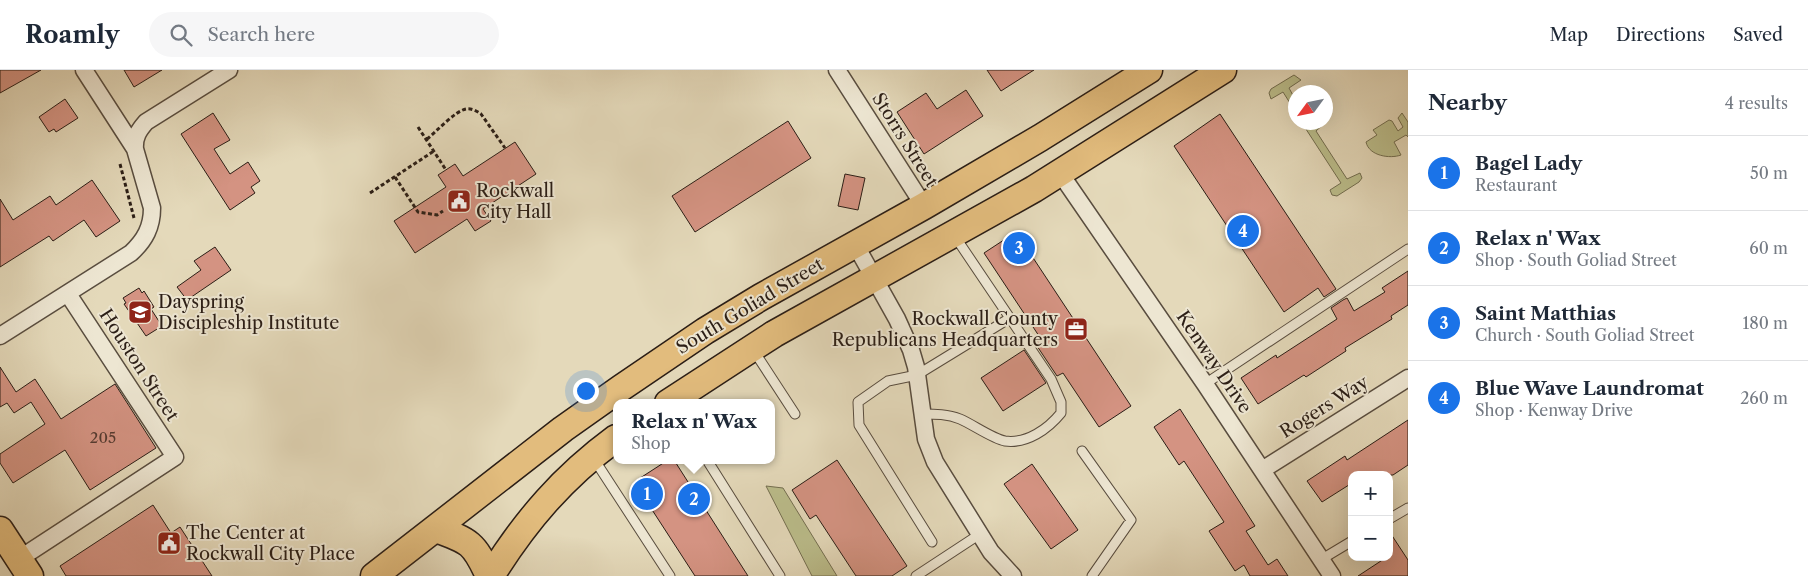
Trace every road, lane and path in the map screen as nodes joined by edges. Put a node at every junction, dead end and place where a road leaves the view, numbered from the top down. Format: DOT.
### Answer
graph roads {
  1 [pos="84,70"];
  2 [pos="229,70"];
  3 [pos="837,70"];
  4 [pos="1149,70"];
  5 [pos="1223,70"];
  6 [pos="418,127"];
  7 [pos="426,139"];
  8 [pos="505,148"];
  9 [pos="135,149"];
  10 [pos="435,152"];
  11 [pos="119,159"];
  12 [pos="446,170"];
  13 [pos="1060,173"];
  14 [pos="396,178"];
  15 [pos="370,193"];
  16 [pos="924,206"];
  17 [pos="443,211"];
  18 [pos="134,221"];
  19 [pos="953,235"];
  20 [pos="855,244"];
  21 [pos="1408,249"];
  22 [pos="874,279"];
  23 [pos="68,294"];
  24 [pos="1010,318"];
  25 [pos="0,336"];
  26 [pos="753,348"];
  27 [pos="917,375"];
  28 [pos="1408,378"];
  29 [pos="1205,384"];
  30 [pos="675,399"];
  31 [pos="796,414"];
  32 [pos="922,414"];
  33 [pos="613,440"];
  34 [pos="1082,450"];
  35 [pos="593,456"];
  36 [pos="710,464"];
  37 [pos="1262,470"];
  38 [pos="1408,508"];
  39 [pos="1393,517"];
  40 [pos="436,529"];
  41 [pos="0,530"];
  42 [pos="980,534"];
  43 [pos="932,542"];
  44 [pos="1348,544"];
  45 [pos="1322,560"];
  46 [pos="24,568"];
  47 [pos="387,572"];
  48 [pos="1005,573"];
  49 [pos="490,576"];
  50 [pos="670,576"];
  51 [pos="780,576"];
  52 [pos="916,576"];
  53 [pos="1092,576"];
  54 [pos="1332,576"];
  1 -- 9 [label="street"];
  2 -- 9 [label="street"];
  3 -- 16 [label="street, Storrs Street"];
  4 -- 16 [label="main road, South Goliad Street"];
  5 -- 13 [label="main road, South Goliad Street"];
  6 -- 7 [label="path"];
  7 -- 8 [label="path"];
  7 -- 10 [label="path"];
  9 -- 23 [label="street"];
  10 -- 12 [label="path"];
  10 -- 14 [label="path"];
  11 -- 18 [label="path"];
  13 -- 19 [label="main road, South Goliad Street"];
  13 -- 29 [label="street, Kenway Drive"];
  14 -- 15 [label="path"];
  14 -- 17 [label="path"];
  16 -- 20 [label="main road, South Goliad Street"];
  19 -- 22 [label="main road, South Goliad Street"];
  19 -- 24 [label="lane"];
  20 -- 22 [label="street"];
  20 -- 40 [label="main road, South Goliad Street"];
  21 -- 29 [label="lane"];
  22 -- 26 [label="main road, South Goliad Street"];
  22 -- 27 [label="street"];
  23 -- 25 [label="street"];
  23 -- 46 [label="street, Houston Street"];
  24 -- 27 [label="lane"];
  24 -- 32 [label="lane"];
  26 -- 30 [label="main road, South Goliad Street"];
  26 -- 31 [label="lane"];
  27 -- 32 [label="street"];
  27 -- 43 [label="lane"];
  28 -- 37 [label="street, Rogers Way"];
  29 -- 37 [label="street, Kenway Drive"];
  32 -- 42 [label="street"];
  33 -- 35 [label="main road"];
  34 -- 53 [label="lane"];
  35 -- 49 [label="main road"];
  35 -- 50 [label="lane"];
  36 -- 51 [label="lane"];
  37 -- 45 [label="street, Kenway Drive"];
  38 -- 39 [label="lane"];
  40 -- 47 [label="main road, South Goliad Street"];
  40 -- 49 [label="main road"];
  41 -- 46 [label="main road"];
  42 -- 48 [label="street"];
  42 -- 52 [label="lane"];
  44 -- 45 [label="lane"];
  45 -- 54 [label="street, Kenway Drive"];
}
